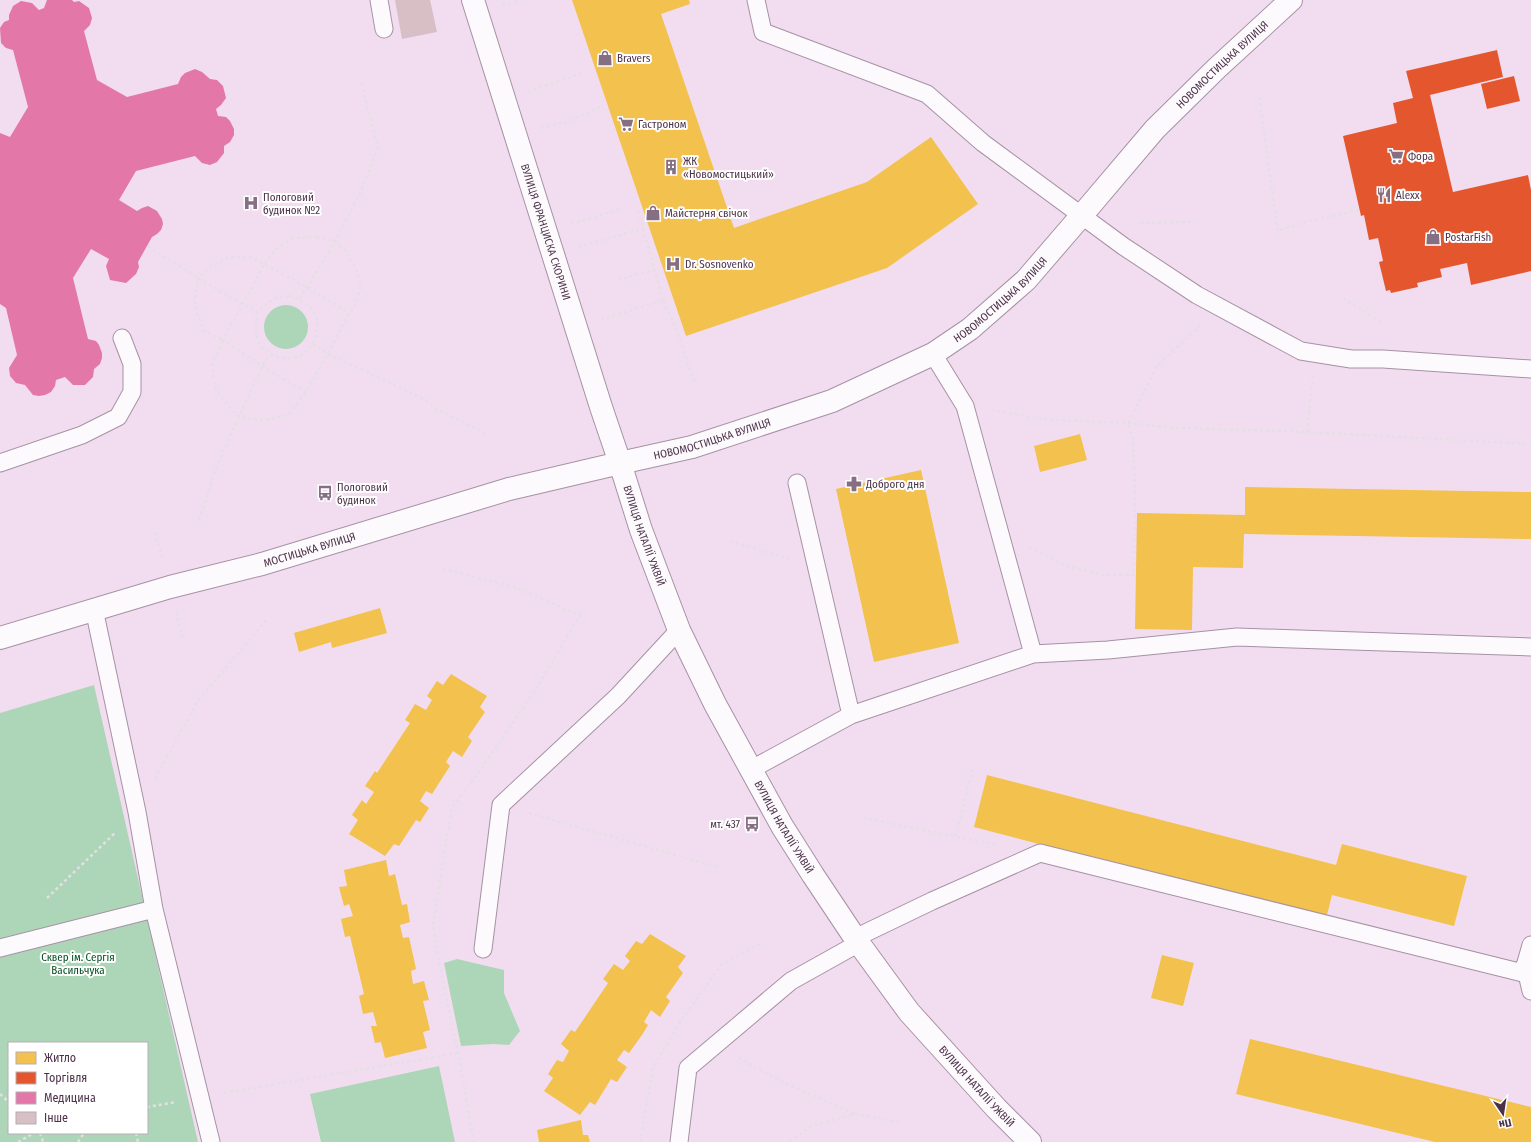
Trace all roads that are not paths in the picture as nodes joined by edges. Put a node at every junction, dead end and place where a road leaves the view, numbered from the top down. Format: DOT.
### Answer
graph roads {
  1 [pos="379,0"];
  2 [pos="473,0"];
  3 [pos="756,0"];
  4 [pos="1291,0"];
  5 [pos="384,28"];
  6 [pos="1082,216"];
  7 [pos="122,338"];
  8 [pos="933,354"];
  9 [pos="1531,369"];
  10 [pos="620,463"];
  11 [pos="0,464"];
  12 [pos="797,483"];
  13 [pos="94,609"];
  14 [pos="678,630"];
  15 [pos="0,638"];
  16 [pos="1531,647"];
  17 [pos="1033,654"];
  18 [pos="851,715"];
  19 [pos="750,770"];
  20 [pos="154,908"];
  21 [pos="857,940"];
  22 [pos="1531,945"];
  23 [pos="0,948"];
  24 [pos="483,949"];
  25 [pos="1525,965"];
  26 [pos="1531,992"];
  27 [pos="211,1142"];
  28 [pos="679,1142"];
  29 [pos="1030,1142"];
  1 -- 5 [label="lane"];
  2 -- 10 [label="street, ВУЛИЦЯ ФРАНЦИСКА СКОРИНИ"];
  3 -- 6 [label="lane"];
  4 -- 6 [label="street, НОВОМОСТИЦЬКА ВУЛИЦЯ"];
  6 -- 8 [label="street, НОВОМОСТИЦЬКА ВУЛИЦЯ"];
  6 -- 9 [label="lane"];
  7 -- 11 [label="lane"];
  8 -- 10 [label="street, НОВОМОСТИЦЬКА ВУЛИЦЯ"];
  8 -- 17 [label="lane"];
  10 -- 13 [label="street, МОСТИЦЬКА ВУЛИЦЯ"];
  10 -- 14 [label="street, ВУЛИЦЯ НАТАЛІЇ УЖВІЙ"];
  12 -- 18 [label="lane"];
  13 -- 15 [label="street, МОСТИЦЬКА ВУЛИЦЯ"];
  13 -- 20 [label="lane"];
  14 -- 19 [label="street, ВУЛИЦЯ НАТАЛІЇ УЖВІЙ"];
  14 -- 24 [label="lane"];
  16 -- 17 [label="lane"];
  17 -- 18 [label="lane"];
  18 -- 19 [label="lane"];
  19 -- 21 [label="street, ВУЛИЦЯ НАТАЛІЇ УЖВІЙ"];
  20 -- 23 [label="lane"];
  20 -- 27 [label="lane"];
  21 -- 25 [label="lane"];
  21 -- 28 [label="lane"];
  21 -- 29 [label="street, ВУЛИЦЯ НАТАЛІЇ УЖВІЙ"];
  22 -- 25 [label="lane"];
  25 -- 26 [label="lane"];
}
